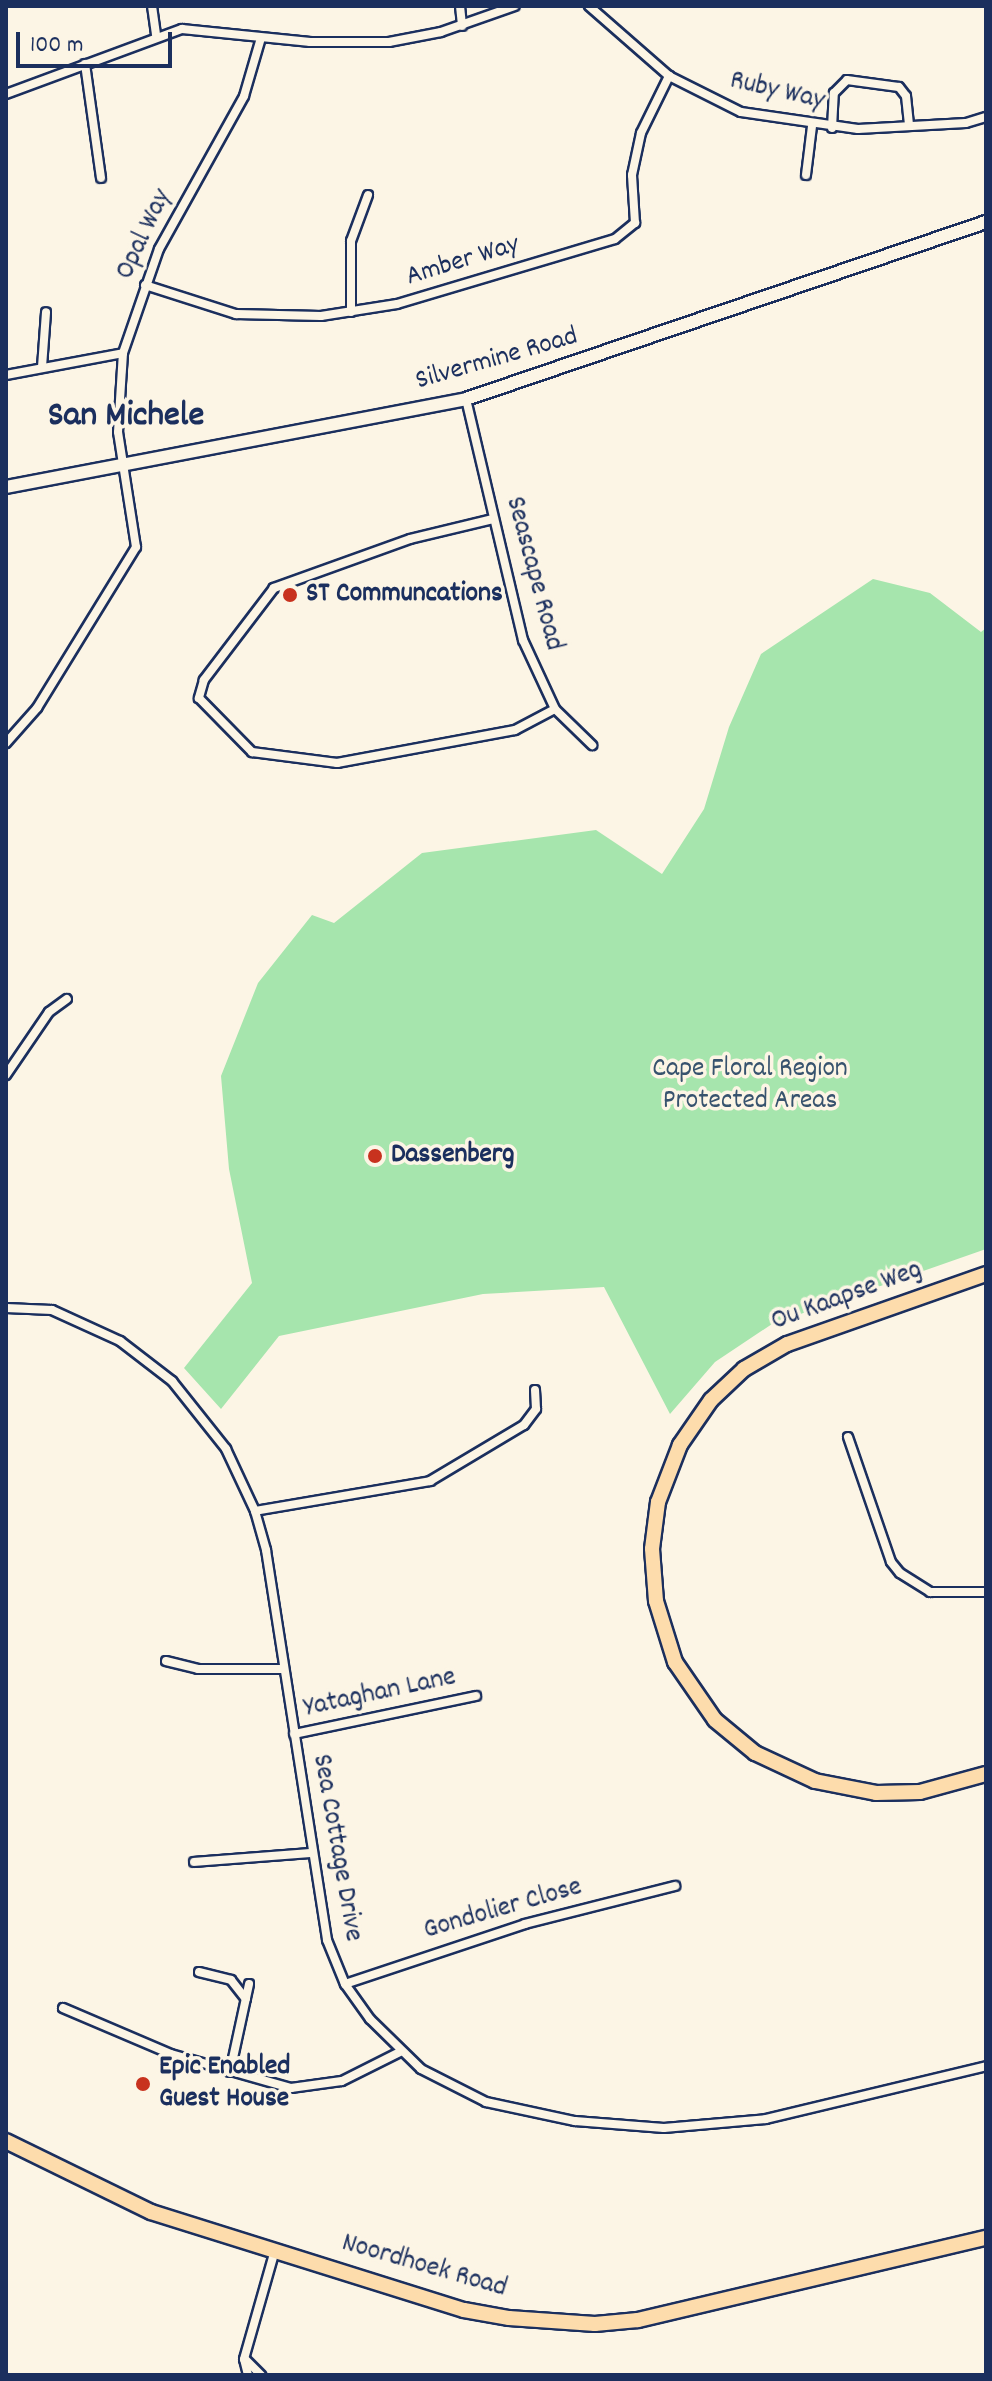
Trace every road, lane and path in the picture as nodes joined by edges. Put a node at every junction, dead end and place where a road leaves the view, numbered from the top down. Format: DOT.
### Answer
graph roads {
  1 [pos="152,6"];
  2 [pos="460,6"];
  3 [pos="515,6"];
  4 [pos="589,6"];
  5 [pos="462,26"];
  6 [pos="156,36"];
  7 [pos="261,38"];
  8 [pos="85,64"];
  9 [pos="669,76"];
  10 [pos="6,94"];
  11 [pos="986,117"];
  12 [pos="812,126"];
  13 [pos="909,126"];
  14 [pos="832,128"];
  15 [pos="806,175"];
  16 [pos="101,178"];
  17 [pos="368,195"];
  18 [pos="986,222"];
  19 [pos="145,285"];
  20 [pos="46,312"];
  21 [pos="351,312"];
  22 [pos="123,353"];
  23 [pos="42,367"];
  24 [pos="6,375"];
  25 [pos="466,399"];
  26 [pos="123,465"];
  27 [pos="6,487"];
  28 [pos="493,519"];
  29 [pos="555,709"];
  30 [pos="6,743"];
  31 [pos="592,745"];
  32 [pos="67,999"];
  33 [pos="6,1075"];
  34 [pos="986,1274"];
  35 [pos="6,1308"];
  36 [pos="535,1390"];
  37 [pos="848,1437"];
  38 [pos="255,1511"];
  39 [pos="986,1592"];
  40 [pos="166,1661"];
  41 [pos="284,1669"];
  42 [pos="476,1696"];
  43 [pos="294,1734"];
  44 [pos="986,1774"];
  45 [pos="310,1853"];
  46 [pos="194,1862"];
  47 [pos="675,1886"];
  48 [pos="199,1972"];
  49 [pos="249,1984"];
  50 [pos="345,1984"];
  51 [pos="246,1999"];
  52 [pos="63,2008"];
  53 [pos="400,2052"];
  54 [pos="986,2066"];
  55 [pos="230,2072"];
  56 [pos="6,2141"];
  57 [pos="986,2238"];
  58 [pos="275,2250"];
  59 [pos="244,2359"];
  60 [pos="248,2375"];
  61 [pos="261,2375"];
  1 -- 6 [label="street"];
  2 -- 5 [label="street"];
  3 -- 5 [label="street"];
  4 -- 9 [label="street, Ruby Way"];
  5 -- 7 [label="street"];
  6 -- 7 [label="street"];
  6 -- 8 [label="street"];
  7 -- 19 [label="street, Opal Way"];
  8 -- 10 [label="street"];
  8 -- 16 [label="street"];
  9 -- 12 [label="street, Ruby Way"];
  9 -- 21 [label="street, Amber Way"];
  11 -- 13 [label="street, Ruby Way"];
  12 -- 14 [label="street, Ruby Way"];
  12 -- 15 [label="street"];
  13 -- 14 [label="street, Ruby Way"];
  13 -- 14 [label="street"];
  17 -- 21 [label="street"];
  18 -- 25 [label="street, Silvermine Road"];
  19 -- 21 [label="street, Amber Way"];
  19 -- 22 [label="street, Opal Way"];
  20 -- 23 [label="street"];
  22 -- 23 [label="street"];
  22 -- 26 [label="street, Opal Way"];
  23 -- 24 [label="street"];
  25 -- 26 [label="street, Silvermine Road"];
  25 -- 28 [label="street, Seascape Road"];
  26 -- 27 [label="street, Silvermine Road"];
  26 -- 30 [label="street, Opal Way"];
  28 -- 29 [label="street, Seascape Road"];
  28 -- 29 [label="street"];
  29 -- 31 [label="street, Seascape Road"];
  32 -- 33 [label="street"];
  34 -- 44 [label="main road, Ou Kaapse Weg"];
  35 -- 38 [label="street, Sea Cottage Drive"];
  36 -- 38 [label="street"];
  37 -- 39 [label="street"];
  38 -- 41 [label="street, Sea Cottage Drive"];
  40 -- 41 [label="street"];
  41 -- 43 [label="street, Sea Cottage Drive"];
  42 -- 43 [label="street, Yataghan Lane"];
  43 -- 45 [label="street, Sea Cottage Drive"];
  45 -- 46 [label="street"];
  45 -- 50 [label="street, Sea Cottage Drive"];
  47 -- 50 [label="street, Gondolier Close"];
  48 -- 51 [label="street"];
  49 -- 51 [label="street"];
  50 -- 53 [label="street, Sea Cottage Drive"];
  51 -- 55 [label="street"];
  52 -- 55 [label="street"];
  53 -- 54 [label="street, Sea Cottage Drive"];
  53 -- 55 [label="street"];
  56 -- 58 [label="main road, Noordhoek Road"];
  57 -- 58 [label="main road, Noordhoek Road"];
  58 -- 59 [label="street"];
  59 -- 60 [label="street"];
  59 -- 61 [label="street"];
}
